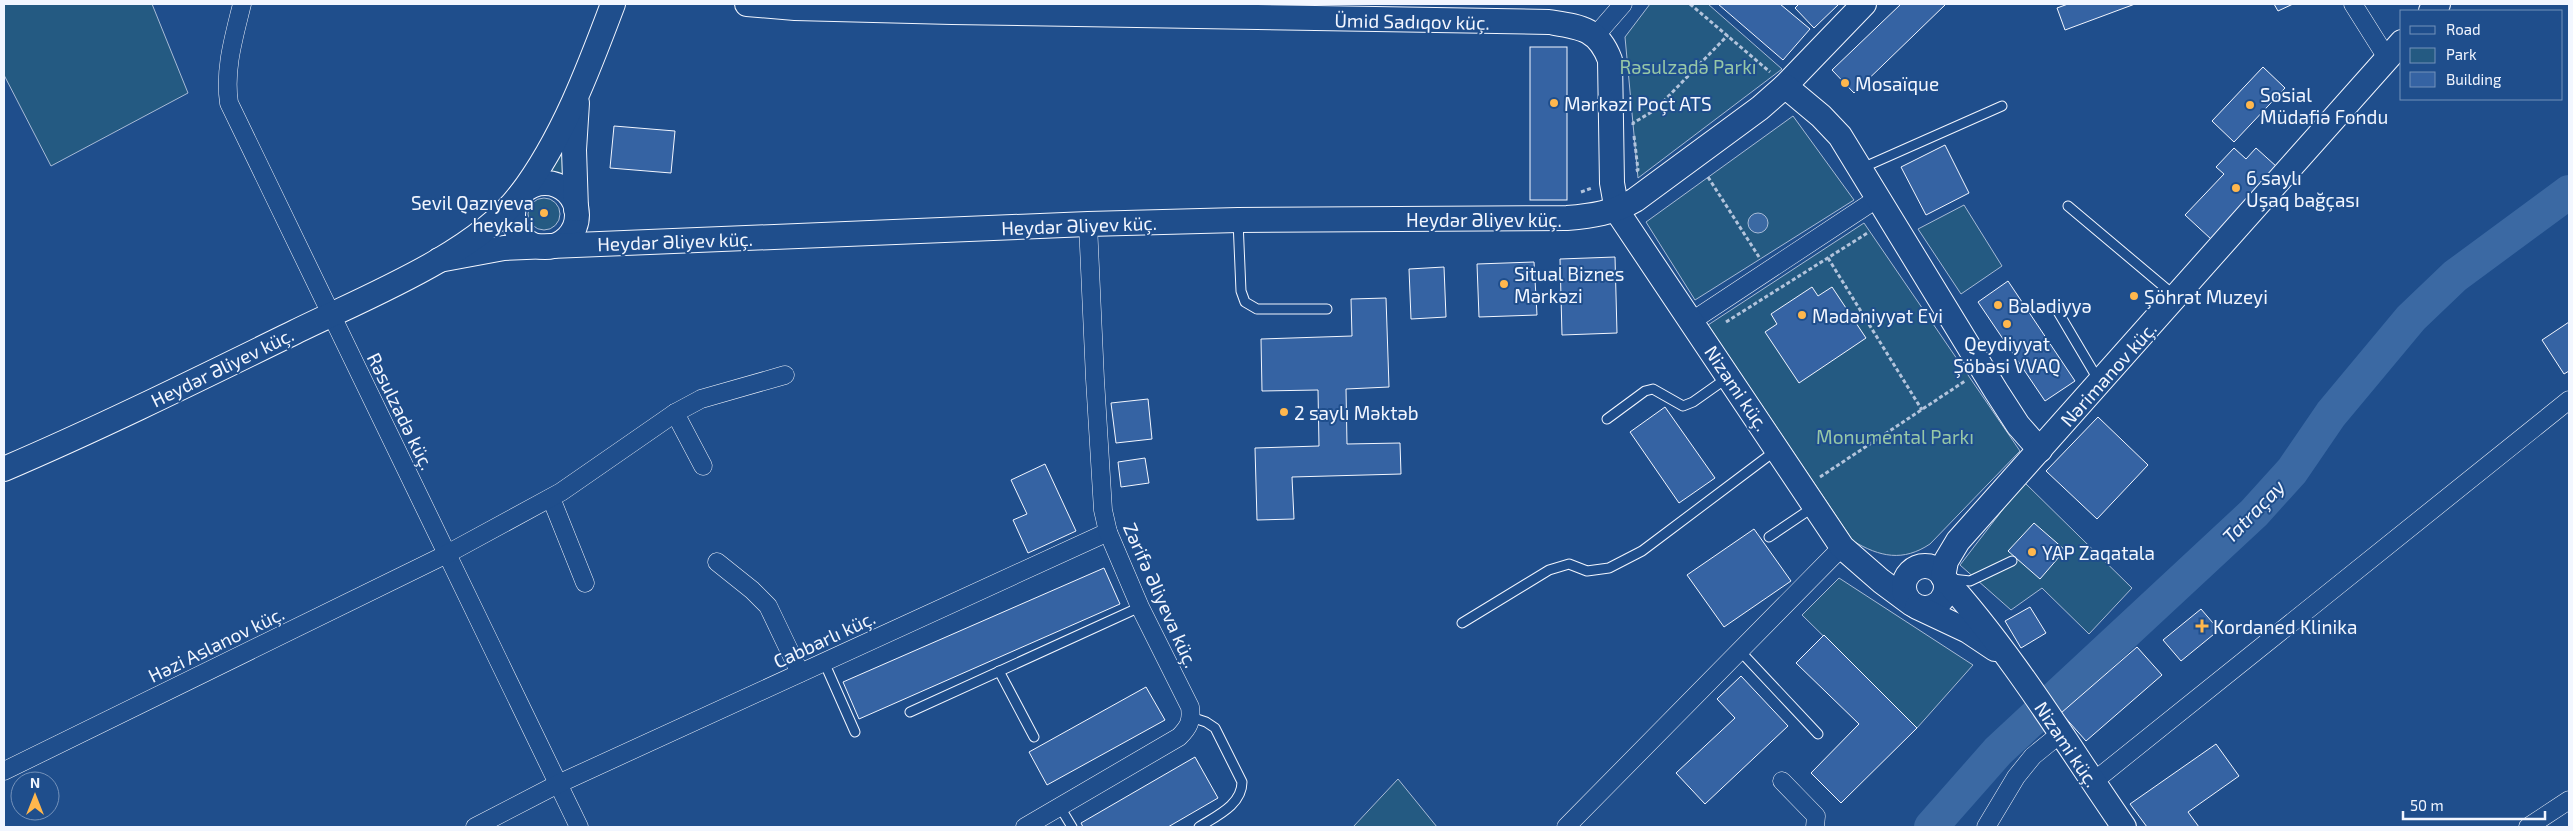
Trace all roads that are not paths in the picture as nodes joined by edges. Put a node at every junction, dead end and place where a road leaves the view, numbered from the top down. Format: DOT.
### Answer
graph roads {
  1 [pos="242,4"];
  2 [pos="614,4"];
  3 [pos="747,4"];
  4 [pos="1623,4"];
  5 [pos="1864,4"];
  6 [pos="2353,4"];
  7 [pos="1069,9"];
  8 [pos="1382,12"];
  9 [pos="1596,35"];
  10 [pos="2394,50"];
  11 [pos="1785,86"];
  12 [pos="577,98"];
  13 [pos="2002,106"];
  14 [pos="1861,168"];
  15 [pos="520,195"];
  16 [pos="1878,198"];
  17 [pos="2068,206"];
  18 [pos="576,211"];
  19 [pos="1617,211"];
  20 [pos="1238,220"];
  21 [pos="1088,224"];
  22 [pos="542,247"];
  23 [pos="439,260"];
  24 [pos="2177,298"];
  25 [pos="1328,308"];
  26 [pos="2057,310"];
  27 [pos="330,315"];
  28 [pos="1692,321"];
  29 [pos="785,375"];
  30 [pos="1729,376"];
  31 [pos="2100,383"];
  32 [pos="2569,400"];
  33 [pos="675,413"];
  34 [pos="1607,419"];
  35 [pos="1778,449"];
  36 [pos="2040,450"];
  37 [pos="703,466"];
  38 [pos="4,469"];
  39 [pos="551,498"];
  40 [pos="1815,506"];
  41 [pos="1108,532"];
  42 [pos="1769,538"];
  43 [pos="1842,547"];
  44 [pos="447,554"];
  45 [pos="2012,561"];
  46 [pos="717,562"];
  47 [pos="1860,563"];
  48 [pos="1917,567"];
  49 [pos="1944,576"];
  50 [pos="585,582"];
  51 [pos="1914,605"];
  52 [pos="1140,607"];
  53 [pos="1462,623"];
  54 [pos="1740,651"];
  55 [pos="2010,661"];
  56 [pos="824,662"];
  57 [pos="999,671"];
  58 [pos="800,673"];
  59 [pos="910,712"];
  60 [pos="1192,718"];
  61 [pos="855,732"];
  62 [pos="1818,734"];
  63 [pos="2060,734"];
  64 [pos="1034,737"];
  65 [pos="4,771"];
  66 [pos="1782,781"];
  67 [pos="2093,782"];
  68 [pos="558,784"];
  69 [pos="2569,800"];
  70 [pos="1060,807"];
  71 [pos="475,827"];
  72 [pos="578,827"];
  73 [pos="1025,827"];
  74 [pos="1072,827"];
  75 [pos="1199,827"];
  76 [pos="1566,827"];
  77 [pos="1815,827"];
  78 [pos="1986,827"];
  79 [pos="2124,827"];
  80 [pos="2528,827"];
  1 -- 27 [label="street, Rəsulzadə küç."];
  2 -- 12 [label="main road"];
  3 -- 7 [label="main road, Ümid Sadıqov küç."];
  4 -- 9 [label="street"];
  5 -- 11 [label="main road"];
  6 -- 10 [label="street"];
  7 -- 8 [label="main road, Ümid Sadıqov küç."];
  8 -- 9 [label="main road, Ümid Sadıqov küç."];
  9 -- 19 [label="main road"];
  10 -- 24 [label="main road, Nərimanov küç."];
  11 -- 14 [label="main road"];
  11 -- 19 [label="main road"];
  12 -- 15 [label="main road"];
  12 -- 18 [label="main road"];
  13 -- 14 [label="lane"];
  14 -- 16 [label="main road"];
  15 -- 18 [label="main road"];
  15 -- 22 [label="main road"];
  15 -- 23 [label="main road"];
  16 -- 28 [label="street"];
  16 -- 36 [label="main road"];
  17 -- 24 [label="lane"];
  18 -- 22 [label="main road"];
  19 -- 20 [label="main road, Heydər Əliyev küç."];
  19 -- 28 [label="main road, Nizami küç."];
  20 -- 21 [label="main road, Heydər Əliyev küç."];
  20 -- 25 [label="lane"];
  21 -- 22 [label="main road, Heydər Əliyev küç."];
  21 -- 41 [label="street, Zərifə Əliyeva küç."];
  22 -- 23 [label="main road, Heydər Əliyev küç."];
  23 -- 27 [label="main road, Heydər Əliyev küç."];
  24 -- 31 [label="main road, Nərimanov küç."];
  26 -- 31 [label="lane"];
  27 -- 38 [label="main road, Heydər Əliyev küç."];
  27 -- 44 [label="street, Rəsulzadə küç."];
  28 -- 30 [label="main road, Nizami küç."];
  29 -- 33 [label="street, Həzi Aslanov küç."];
  30 -- 34 [label="lane"];
  30 -- 35 [label="main road, Nizami küç."];
  31 -- 36 [label="main road, Nərimanov küç."];
  32 -- 67 [label="street"];
  33 -- 37 [label="street"];
  33 -- 39 [label="street, Həzi Aslanov küç."];
  35 -- 40 [label="main road, Nizami küç."];
  35 -- 53 [label="lane"];
  36 -- 49 [label="main road, Nərimanov küç."];
  39 -- 44 [label="street, Həzi Aslanov küç."];
  39 -- 50 [label="street"];
  40 -- 42 [label="lane"];
  40 -- 43 [label="main road, Nizami küç."];
  41 -- 52 [label="street, Zərifə Əliyeva küç."];
  41 -- 56 [label="street, Cabbarlı küç."];
  43 -- 47 [label="main road, Nizami küç."];
  43 -- 54 [label="street"];
  44 -- 65 [label="street, Həzi Aslanov küç."];
  44 -- 68 [label="street, Rəsulzadə küç."];
  45 -- 49 [label="lane"];
  46 -- 58 [label="street"];
  47 -- 48 [label="main road"];
  47 -- 51 [label="main road, Nizami küç."];
  48 -- 49 [label="main road"];
  48 -- 51 [label="main road"];
  49 -- 51 [label="main road"];
  49 -- 55 [label="main road, Nizami küç."];
  51 -- 55 [label="main road, Nizami küç."];
  52 -- 57 [label="lane"];
  52 -- 60 [label="street, Zərifə Əliyeva küç."];
  54 -- 62 [label="lane"];
  54 -- 76 [label="street"];
  55 -- 63 [label="main road, Nizami küç."];
  56 -- 58 [label="street, Cabbarlı küç."];
  56 -- 61 [label="lane"];
  57 -- 59 [label="lane"];
  57 -- 64 [label="lane"];
  58 -- 68 [label="street, Cabbarlı küç."];
  60 -- 70 [label="street"];
  60 -- 75 [label="lane"];
  63 -- 67 [label="main road, Nizami küç."];
  63 -- 78 [label="street"];
  66 -- 77 [label="street"];
  67 -- 79 [label="main road, Nizami küç."];
  68 -- 71 [label="street, Cabbarlı küç."];
  68 -- 72 [label="street, Rəsulzadə küç."];
  69 -- 80 [label="street"];
  70 -- 73 [label="street"];
  70 -- 74 [label="lane"];
}
